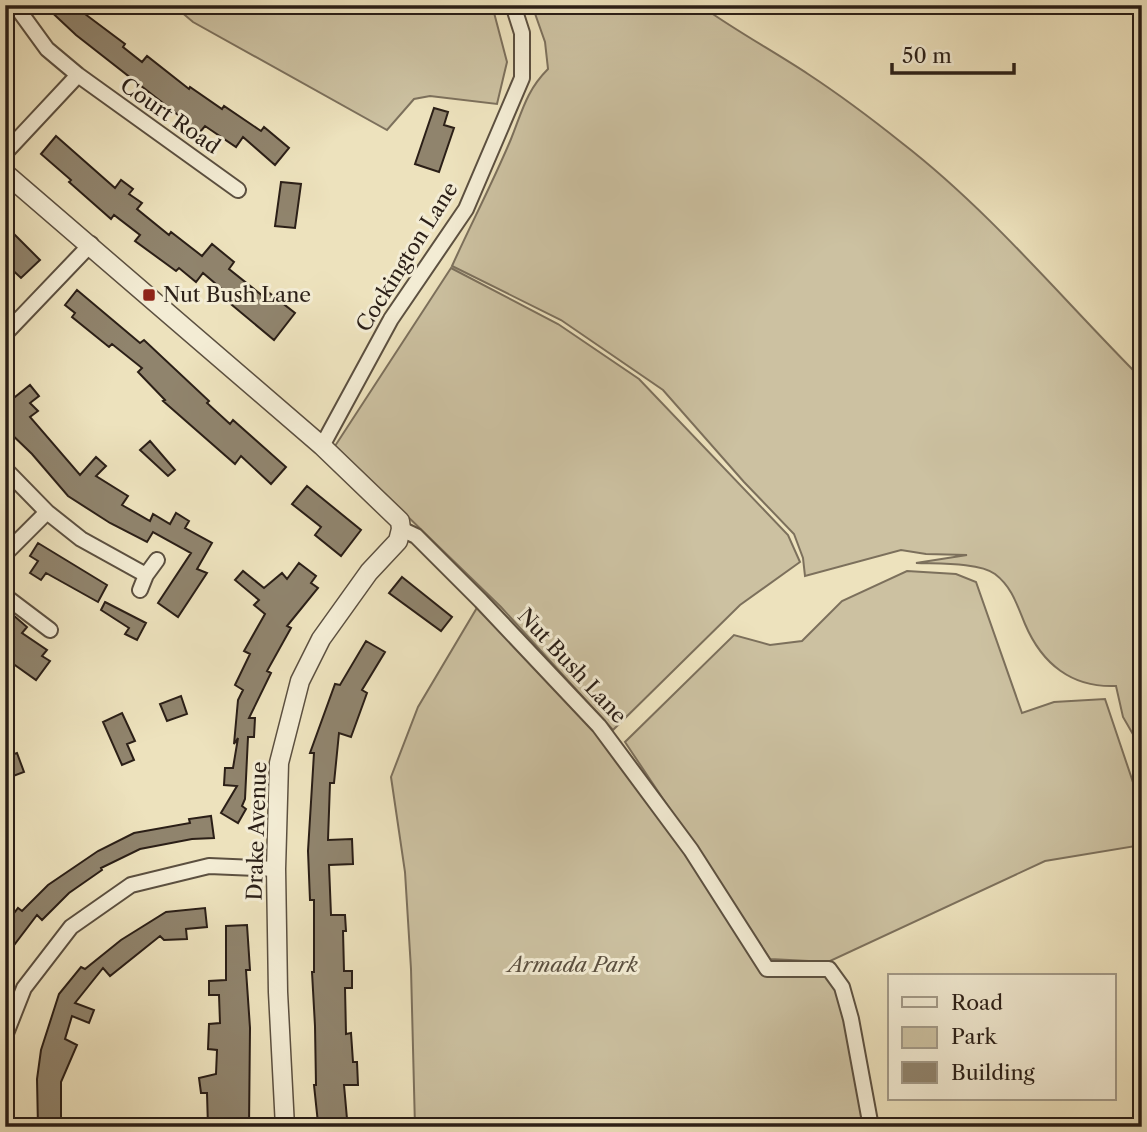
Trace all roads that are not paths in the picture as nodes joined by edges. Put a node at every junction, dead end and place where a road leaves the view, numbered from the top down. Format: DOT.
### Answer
graph roads {
  1 [pos="15,5"];
  2 [pos="513,5"];
  3 [pos="78,75"];
  4 [pos="5,153"];
  5 [pos="5,173"];
  6 [pos="238,190"];
  7 [pos="91,244"];
  8 [pos="5,334"];
  9 [pos="322,446"];
  10 [pos="5,469"];
  11 [pos="47,512"];
  12 [pos="401,529"];
  13 [pos="5,554"];
  14 [pos="157,560"];
  15 [pos="146,575"];
  16 [pos="140,590"];
  17 [pos="5,596"];
  18 [pos="50,630"];
  19 [pos="276,869"];
  20 [pos="5,1035"];
  21 [pos="285,1127"];
  22 [pos="871,1127"];
  1 -- 3 [label="street, Court Road"];
  2 -- 9 [label="street, Cockington Lane"];
  3 -- 4 [label="street"];
  3 -- 6 [label="street, Court Road"];
  5 -- 7 [label="street, Nut Bush Lane"];
  7 -- 8 [label="street"];
  7 -- 9 [label="street, Nut Bush Lane"];
  9 -- 12 [label="street, Nut Bush Lane"];
  10 -- 11 [label="street"];
  11 -- 13 [label="street"];
  11 -- 15 [label="street"];
  12 -- 19 [label="street, Drake Avenue"];
  12 -- 22 [label="street, Nut Bush Lane"];
  14 -- 15 [label="street"];
  15 -- 16 [label="street"];
  17 -- 18 [label="street"];
  19 -- 20 [label="street"];
  19 -- 21 [label="street, Drake Avenue"];
}
